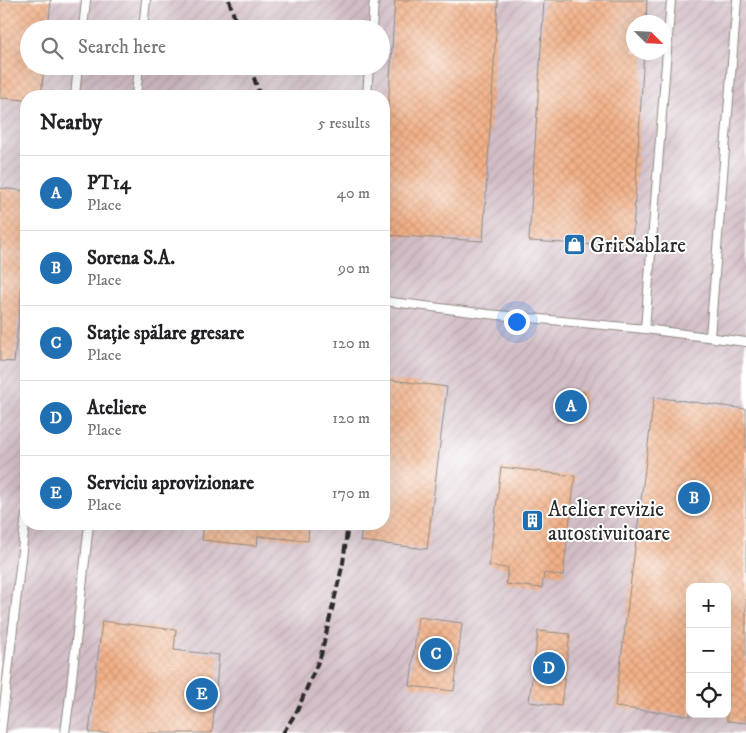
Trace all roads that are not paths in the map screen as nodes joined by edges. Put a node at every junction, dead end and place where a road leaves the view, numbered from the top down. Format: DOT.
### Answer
graph roads {
  1 [pos="86,0"];
  2 [pos="146,0"];
  3 [pos="374,0"];
  4 [pos="671,0"];
  5 [pos="737,0"];
  6 [pos="84,20"];
  7 [pos="144,20"];
  8 [pos="373,20"];
  9 [pos="77,75"];
  10 [pos="138,75"];
  11 [pos="368,75"];
  12 [pos="76,90"];
  13 [pos="137,90"];
  14 [pos="367,90"];
  15 [pos="390,302"];
  16 [pos="645,329"];
  17 [pos="710,337"];
  18 [pos="746,342"];
  19 [pos="24,530"];
  20 [pos="88,530"];
  21 [pos="1,733"];
  22 [pos="65,733"];
  1 -- 6 [label="lane"];
  2 -- 7 [label="lane"];
  3 -- 8 [label="lane"];
  4 -- 16 [label="lane"];
  5 -- 17 [label="lane"];
  9 -- 12 [label="lane"];
  10 -- 13 [label="lane"];
  11 -- 14 [label="lane"];
  15 -- 16 [label="lane"];
  16 -- 17 [label="lane"];
  17 -- 18 [label="lane"];
  19 -- 21 [label="lane"];
  20 -- 22 [label="lane"];
}
